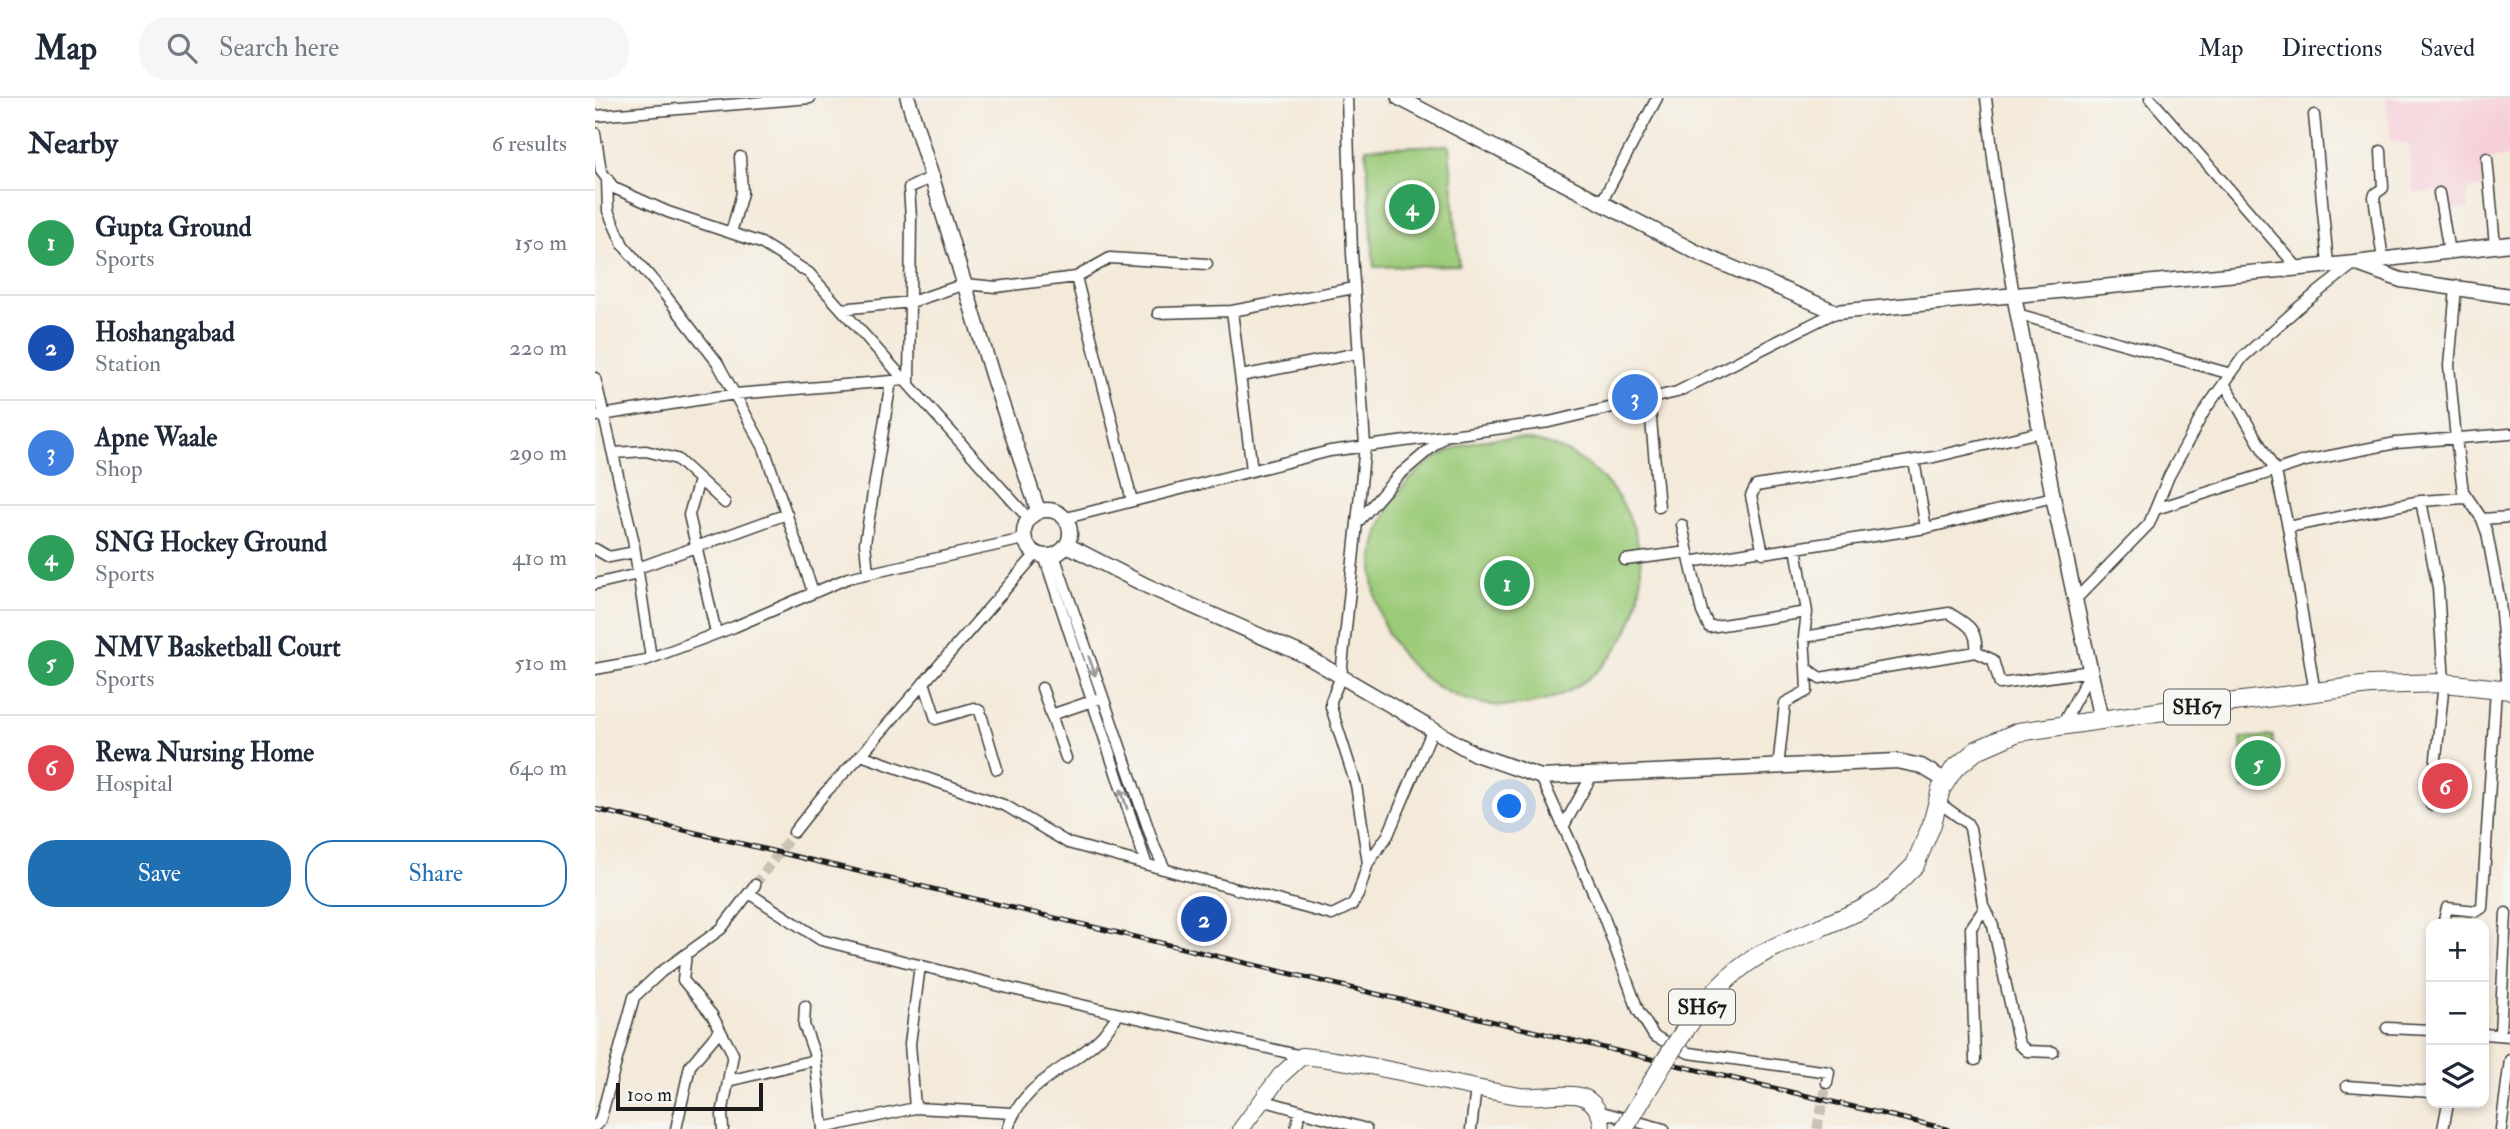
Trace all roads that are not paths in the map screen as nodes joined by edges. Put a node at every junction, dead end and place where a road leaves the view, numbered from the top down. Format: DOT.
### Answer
graph roads {
  1 [pos="810,98"];
  2 [pos="905,98"];
  3 [pos="1347,98"];
  4 [pos="1399,98"];
  5 [pos="1657,98"];
  6 [pos="1986,98"];
  7 [pos="2150,98"];
  8 [pos="723,101"];
  9 [pos="2314,115"];
  10 [pos="595,116"];
  11 [pos="595,133"];
  12 [pos="2381,151"];
  13 [pos="740,157"];
  14 [pos="2487,158"];
  15 [pos="933,176"];
  16 [pos="599,177"];
  17 [pos="2439,193"];
  18 [pos="1601,203"];
  19 [pos="731,233"];
  20 [pos="2510,244"];
  21 [pos="2495,246"];
  22 [pos="2449,252"];
  23 [pos="2383,260"];
  24 [pos="2355,263"];
  25 [pos="1207,264"];
  26 [pos="2328,264"];
  27 [pos="2297,267"];
  28 [pos="1076,277"];
  29 [pos="965,284"];
  30 [pos="2456,288"];
  31 [pos="1355,289"];
  32 [pos="2014,295"];
  33 [pos="2510,296"];
  34 [pos="911,302"];
  35 [pos="841,309"];
  36 [pos="1232,312"];
  37 [pos="1158,313"];
  38 [pos="1836,313"];
  39 [pos="2017,314"];
  40 [pos="1359,353"];
  41 [pos="1241,376"];
  42 [pos="595,378"];
  43 [pos="2228,378"];
  44 [pos="891,381"];
  45 [pos="907,383"];
  46 [pos="735,394"];
  47 [pos="1649,398"];
  48 [pos="599,416"];
  49 [pos="2040,432"];
  50 [pos="2510,434"];
  51 [pos="1445,436"];
  52 [pos="2456,439"];
  53 [pos="1365,446"];
  54 [pos="613,453"];
  55 [pos="1914,461"];
  56 [pos="1252,470"];
  57 [pos="2276,472"];
  58 [pos="699,480"];
  59 [pos="2053,497"];
  60 [pos="2465,498"];
  61 [pos="2421,500"];
  62 [pos="1132,501"];
  63 [pos="725,503"];
  64 [pos="1659,507"];
  65 [pos="2156,509"];
  66 [pos="787,514"];
  67 [pos="1033,514"];
  68 [pos="2510,517"];
  69 [pos="1066,518"];
  70 [pos="2482,519"];
  71 [pos="1358,522"];
  72 [pos="1682,525"];
  73 [pos="2288,527"];
  74 [pos="1926,528"];
  75 [pos="1024,539"];
  76 [pos="1067,545"];
  77 [pos="695,548"];
  78 [pos="1797,548"];
  79 [pos="595,549"];
  80 [pos="1762,550"];
  81 [pos="635,552"];
  82 [pos="1045,555"];
  83 [pos="1689,557"];
  84 [pos="1625,560"];
  85 [pos="638,571"];
  86 [pos="868,573"];
  87 [pos="595,583"];
  88 [pos="813,592"];
  89 [pos="2075,600"];
  90 [pos="1807,612"];
  91 [pos="716,633"];
  92 [pos="1804,637"];
  93 [pos="1976,652"];
  94 [pos="651,657"];
  95 [pos="1806,668"];
  96 [pos="595,669"];
  97 [pos="2091,671"];
  98 [pos="1341,676"];
  99 [pos="924,682"];
  100 [pos="2444,684"];
  101 [pos="1042,688"];
  102 [pos="2505,689"];
  103 [pos="2315,693"];
  104 [pos="1098,700"];
  105 [pos="1051,715"];
  106 [pos="2101,720"];
  107 [pos="2062,726"];
  108 [pos="1433,729"];
  109 [pos="861,755"];
  110 [pos="1066,758"];
  111 [pos="1778,768"];
  112 [pos="997,769"];
  113 [pos="1591,776"];
  114 [pos="1541,777"];
  115 [pos="1946,781"];
  116 [pos="1938,802"];
  117 [pos="2431,805"];
  118 [pos="1563,827"];
  119 [pos="794,832"];
  120 [pos="1146,863"];
  121 [pos="1368,863"];
  122 [pos="1165,869"];
  123 [pos="1984,909"];
  124 [pos="2506,913"];
  125 [pos="2444,919"];
  126 [pos="686,954"];
  127 [pos="920,965"];
  128 [pos="804,1006"];
  129 [pos="1119,1014"];
  130 [pos="2387,1028"];
  131 [pos="720,1030"];
  132 [pos="2426,1030"];
  133 [pos="2505,1035"];
  134 [pos="2053,1052"];
  135 [pos="1302,1056"];
  136 [pos="2510,1059"];
  137 [pos="815,1060"];
  138 [pos="1975,1060"];
  139 [pos="728,1081"];
  140 [pos="1827,1083"];
  141 [pos="2347,1086"];
  142 [pos="1476,1088"];
  143 [pos="2426,1092"];
  144 [pos="1262,1100"];
  145 [pos="915,1108"];
  146 [pos="2447,1108"];
  147 [pos="1598,1111"];
  148 [pos="1300,1112"];
  149 [pos="1013,1113"];
  150 [pos="595,1126"];
  151 [pos="823,1128"];
  152 [pos="676,1129"];
  153 [pos="723,1129"];
  154 [pos="1008,1129"];
  155 [pos="1241,1129"];
  156 [pos="1296,1129"];
  157 [pos="1366,1129"];
  158 [pos="1471,1129"];
  159 [pos="1602,1129"];
  160 [pos="1624,1129"];
  161 [pos="1664,1129"];
  162 [pos="2443,1129"];
  163 [pos="2501,1129"];
  1 -- 8 [label="street"];
  2 -- 15 [label="street"];
  3 -- 31 [label="street"];
  4 -- 18 [label="street"];
  5 -- 18 [label="street"];
  6 -- 32 [label="street"];
  7 -- 27 [label="street"];
  8 -- 10 [label="street"];
  9 -- 26 [label="street"];
  11 -- 16 [label="street"];
  12 -- 23 [label="street"];
  13 -- 19 [label="street"];
  14 -- 21 [label="street"];
  15 -- 29 [label="street"];
  15 -- 34 [label="street"];
  16 -- 19 [label="street"];
  16 -- 46 [label="street"];
  17 -- 22 [label="street"];
  18 -- 38 [label="street"];
  19 -- 35 [label="street"];
  20 -- 21 [label="street"];
  21 -- 22 [label="street"];
  22 -- 23 [label="street"];
  23 -- 24 [label="street"];
  24 -- 26 [label="street"];
  24 -- 30 [label="street"];
  24 -- 43 [label="street"];
  25 -- 28 [label="street"];
  26 -- 27 [label="street"];
  27 -- 32 [label="street"];
  28 -- 29 [label="street"];
  28 -- 62 [label="street"];
  29 -- 34 [label="street"];
  29 -- 67 [label="street"];
  30 -- 33 [label="street"];
  30 -- 52 [label="street"];
  31 -- 36 [label="street"];
  31 -- 40 [label="street"];
  32 -- 38 [label="street"];
  32 -- 39 [label="street"];
  34 -- 35 [label="street"];
  34 -- 45 [label="street"];
  35 -- 45 [label="street"];
  36 -- 37 [label="street"];
  36 -- 41 [label="street"];
  38 -- 47 [label="street"];
  39 -- 43 [label="street"];
  39 -- 49 [label="street"];
  40 -- 41 [label="street"];
  40 -- 53 [label="street"];
  41 -- 56 [label="street"];
  42 -- 48 [label="street"];
  43 -- 57 [label="street"];
  43 -- 65 [label="street"];
  44 -- 45 [label="street"];
  44 -- 46 [label="street"];
  44 -- 86 [label="street"];
  45 -- 67 [label="street"];
  46 -- 48 [label="street"];
  46 -- 66 [label="street"];
  47 -- 51 [label="street"];
  47 -- 64 [label="street"];
  48 -- 54 [label="street"];
  49 -- 55 [label="street"];
  49 -- 59 [label="street"];
  50 -- 52 [label="street"];
  51 -- 53 [label="street"];
  51 -- 71 [label="street"];
  52 -- 57 [label="street"];
  52 -- 60 [label="street"];
  53 -- 56 [label="street"];
  53 -- 71 [label="street"];
  54 -- 58 [label="street"];
  54 -- 81 [label="street"];
  55 -- 74 [label="street"];
  55 -- 80 [label="street"];
  56 -- 62 [label="street"];
  57 -- 65 [label="street"];
  57 -- 73 [label="street"];
  58 -- 63 [label="street"];
  58 -- 77 [label="street"];
  59 -- 74 [label="street"];
  59 -- 89 [label="street"];
  60 -- 61 [label="street"];
  60 -- 70 [label="street"];
  61 -- 73 [label="street"];
  61 -- 100 [label="street"];
  62 -- 69 [label="street"];
  65 -- 89 [label="street"];
  66 -- 77 [label="street"];
  66 -- 88 [label="street"];
  67 -- 69 [label="street"];
  67 -- 75 [label="street"];
  68 -- 70 [label="street"];
  69 -- 76 [label="street"];
  70 -- 102 [label="street"];
  71 -- 98 [label="street"];
  72 -- 83 [label="street"];
  73 -- 103 [label="street"];
  74 -- 78 [label="street"];
  75 -- 82 [label="street"];
  75 -- 86 [label="street"];
  76 -- 82 [label="street"];
  76 -- 98 [label="street"];
  77 -- 85 [label="street"];
  77 -- 91 [label="street"];
  78 -- 80 [label="street"];
  78 -- 90 [label="street"];
  79 -- 81 [label="street"];
  80 -- 83 [label="street"];
  81 -- 85 [label="street"];
  82 -- 99 [label="street"];
  82 -- 104 [label="street"];
  83 -- 84 [label="street"];
  83 -- 90 [label="street"];
  85 -- 87 [label="street"];
  85 -- 94 [label="street"];
  86 -- 88 [label="street"];
  88 -- 91 [label="street"];
  89 -- 97 [label="street"];
  90 -- 92 [label="street"];
  91 -- 94 [label="street"];
  92 -- 93 [label="street"];
  92 -- 95 [label="street"];
  93 -- 95 [label="street"];
  93 -- 97 [label="street"];
  94 -- 96 [label="street"];
  95 -- 111 [label="street"];
  97 -- 106 [label="street"];
  97 -- 107 [label="street"];
  98 -- 108 [label="street"];
  98 -- 121 [label="street"];
  99 -- 109 [label="street"];
  99 -- 112 [label="street"];
  100 -- 102 [label="main road, SH67"];
  100 -- 103 [label="main road, SH67"];
  100 -- 117 [label="street"];
  101 -- 105 [label="street"];
  102 -- 125 [label="street"];
  103 -- 106 [label="main road, SH67"];
  104 -- 105 [label="street"];
  120 -- 104 [label="street, one-way"];
  104 -- 122 [label="street"];
  105 -- 110 [label="street"];
  106 -- 107 [label="main road, SH67"];
  107 -- 115 [label="main road, SH67"];
  108 -- 114 [label="street"];
  108 -- 121 [label="street"];
  109 -- 119 [label="street"];
  109 -- 120 [label="street"];
  111 -- 113 [label="street"];
  111 -- 115 [label="street"];
  113 -- 114 [label="street"];
  113 -- 118 [label="street"];
  114 -- 118 [label="street"];
  115 -- 116 [label="main road, SH67"];
  116 -- 123 [label="street"];
  116 -- 160 [label="main road, SH67, bridge"];
  118 -- 140 [label="street"];
  120 -- 122 [label="street"];
  121 -- 122 [label="street"];
  123 -- 134 [label="street"];
  123 -- 138 [label="street"];
  124 -- 133 [label="street"];
  126 -- 127 [label="street"];
  126 -- 131 [label="street"];
  126 -- 150 [label="street"];
  127 -- 129 [label="street"];
  127 -- 145 [label="street"];
  128 -- 137 [label="street"];
  129 -- 135 [label="street"];
  129 -- 149 [label="street"];
  130 -- 132 [label="street"];
  131 -- 139 [label="street"];
  131 -- 152 [label="street"];
  135 -- 142 [label="main road"];
  135 -- 144 [label="main road"];
  136 -- 163 [label="street"];
  137 -- 139 [label="street"];
  137 -- 151 [label="street"];
  139 -- 153 [label="street"];
  141 -- 143 [label="street"];
  142 -- 147 [label="main road"];
  142 -- 158 [label="street"];
  144 -- 148 [label="street"];
  144 -- 155 [label="main road"];
  145 -- 149 [label="street"];
  145 -- 151 [label="street"];
  146 -- 162 [label="street"];
  147 -- 159 [label="main road"];
  147 -- 161 [label="street"];
  148 -- 156 [label="street"];
  148 -- 157 [label="street"];
  149 -- 154 [label="street"];
}
